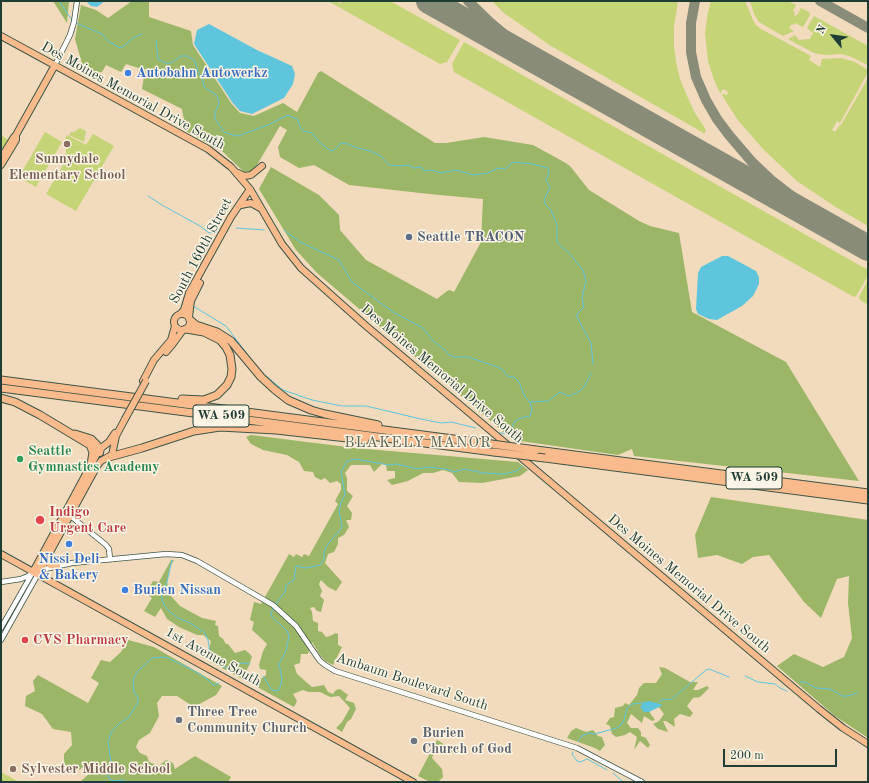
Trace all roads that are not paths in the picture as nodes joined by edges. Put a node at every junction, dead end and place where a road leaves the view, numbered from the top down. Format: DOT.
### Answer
graph roads {
  1 [pos="76,1"];
  2 [pos="1,36"];
  3 [pos="55,66"];
  4 [pos="16,135"];
  5 [pos="1,158"];
  6 [pos="1,166"];
  7 [pos="262,166"];
  8 [pos="236,172"];
  9 [pos="250,189"];
  10 [pos="242,201"];
  11 [pos="262,210"];
  12 [pos="180,314"];
  13 [pos="190,319"];
  14 [pos="175,326"];
  15 [pos="184,330"];
  16 [pos="1,380"];
  17 [pos="145,381"];
  18 [pos="1,388"];
  19 [pos="1,398"];
  20 [pos="152,400"];
  21 [pos="123,419"];
  22 [pos="405,433"];
  23 [pos="72,434"];
  24 [pos="441,446"];
  25 [pos="99,450"];
  26 [pos="110,457"];
  27 [pos="609,463"];
  28 [pos="91,465"];
  29 [pos="639,467"];
  30 [pos="868,493"];
  31 [pos="868,500"];
  32 [pos="68,513"];
  33 [pos="1,554"];
  34 [pos="110,559"];
  35 [pos="46,560"];
  36 [pos="57,566"];
  37 [pos="35,573"];
  38 [pos="14,580"];
  39 [pos="1,582"];
  40 [pos="24,588"];
  41 [pos="7,627"];
  42 [pos="1,628"];
  43 [pos="1,634"];
  44 [pos="1,640"];
  45 [pos="868,744"];
  46 [pos="413,782"];
  47 [pos="642,782"];
  1 -- 3 [label="street"];
  2 -- 3 [label="main road, Des Moines Memorial Drive South"];
  3 -- 4 [label="main road"];
  3 -- 8 [label="main road, Des Moines Memorial Drive South"];
  4 -- 5 [label="main road"];
  4 -- 6 [label="main road"];
  7 -- 8 [label="main road"];
  8 -- 9 [label="main road, Des Moines Memorial Drive South"];
  9 -- 10 [label="main road, South 160th Street"];
  9 -- 11 [label="main road, Des Moines Memorial Drive South"];
  10 -- 11 [label="main road"];
  10 -- 12 [label="main road, South 160th Street"];
  10 -- 13 [label="main road, South 160th Street"];
  11 -- 45 [label="main road, Des Moines Memorial Drive South"];
  12 -- 13 [label="main road"];
  12 -- 14 [label="main road"];
  13 -- 15 [label="main road"];
  13 -- 22 [label="highway"];
  14 -- 15 [label="main road"];
  14 -- 17 [label="main road, South 160th Street"];
  15 -- 17 [label="main road, South 160th Street"];
  15 -- 20 [label="highway"];
  16 -- 20 [label="highway, WA 509"];
  17 -- 21 [label="main road, South 160th Street, bridge"];
  18 -- 24 [label="highway, WA 509"];
  19 -- 23 [label="highway"];
  20 -- 22 [label="highway, WA 509"];
  21 -- 25 [label="main road, South 160th Street"];
  21 -- 26 [label="main road, South 160th Street"];
  22 -- 27 [label="highway, WA 509, bridge"];
  23 -- 25 [label="highway"];
  23 -- 28 [label="highway"];
  24 -- 26 [label="highway"];
  24 -- 27 [label="highway, WA 509, bridge"];
  25 -- 26 [label="main road"];
  25 -- 28 [label="main road, South 160th Street"];
  26 -- 32 [label="main road, South 160th Street"];
  27 -- 29 [label="highway, WA 509"];
  28 -- 32 [label="main road, South 160th Street"];
  29 -- 30 [label="highway, WA 509"];
  29 -- 31 [label="highway, WA 509"];
  32 -- 34 [label="street"];
  32 -- 35 [label="main road, South 160th Street"];
  32 -- 37 [label="main road, South 160th Street"];
  33 -- 37 [label="main road, 1st Avenue South"];
  34 -- 36 [label="street, Ambaum Boulevard South"];
  34 -- 47 [label="street, Ambaum Boulevard South"];
  35 -- 36 [label="main road"];
  35 -- 37 [label="main road, South 160th Street"];
  36 -- 37 [label="street, Ambaum Boulevard South"];
  37 -- 38 [label="street, Ambaum Boulevard South"];
  37 -- 40 [label="street"];
  37 -- 41 [label="street"];
  37 -- 46 [label="main road, 1st Avenue South"];
  38 -- 39 [label="street, Ambaum Boulevard South"];
  38 -- 40 [label="street"];
  40 -- 42 [label="street"];
  41 -- 43 [label="street"];
  41 -- 44 [label="street"];
}
